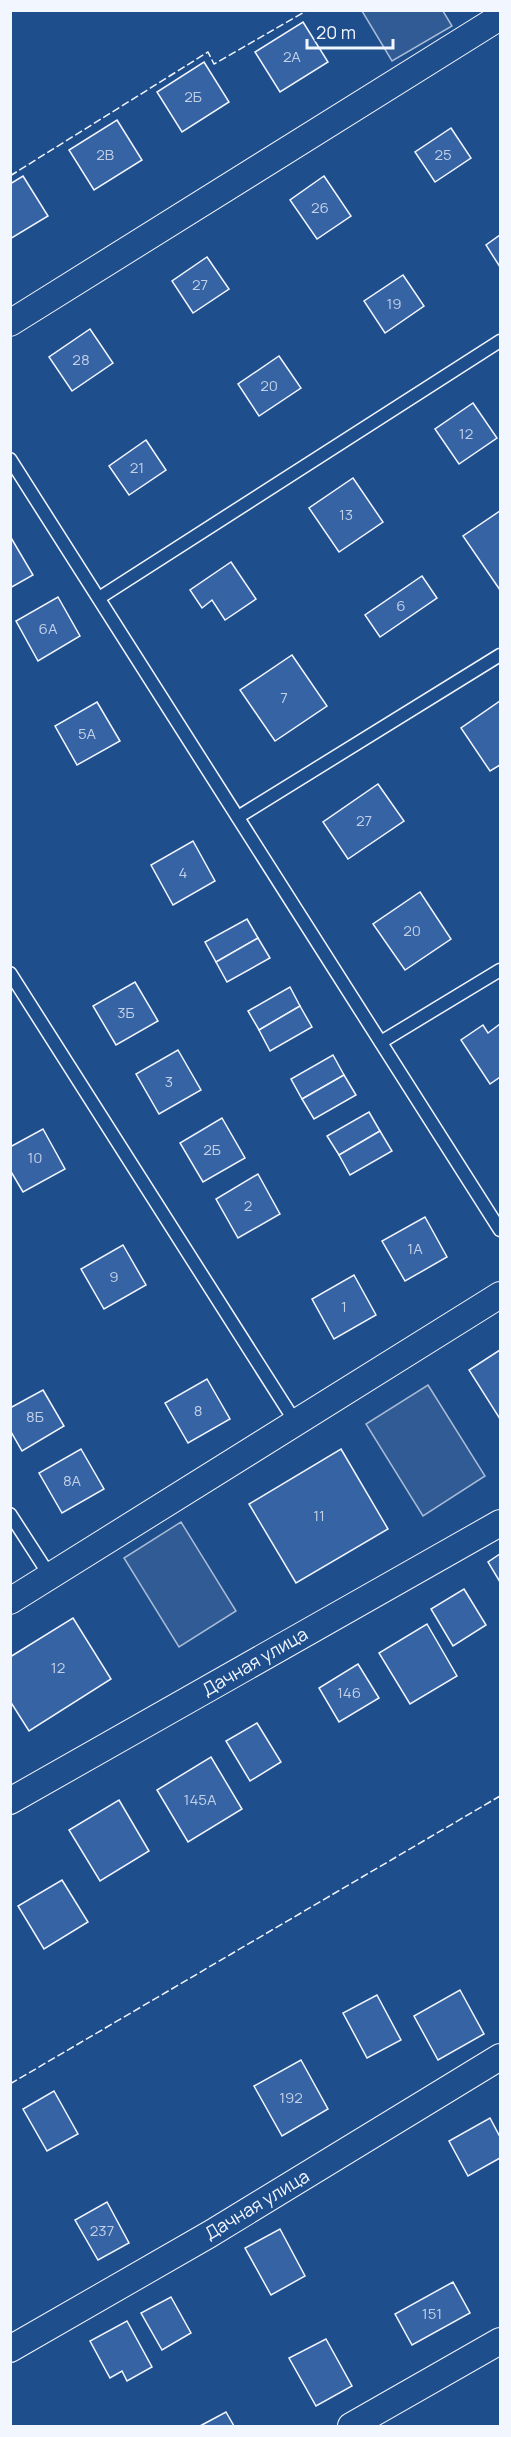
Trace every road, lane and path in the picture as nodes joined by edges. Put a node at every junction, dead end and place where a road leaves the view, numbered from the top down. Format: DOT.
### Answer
graph roads {
  1 [pos="501,17"];
  2 [pos="10,323"];
  3 [pos="501,341"];
  4 [pos="10,459"];
  5 [pos="99,598"];
  6 [pos="501,655"];
  7 [pos="238,816"];
  8 [pos="501,969"];
  9 [pos="10,973"];
  10 [pos="381,1042"];
  11 [pos="501,1230"];
  12 [pos="501,1296"];
  13 [pos="296,1423"];
  14 [pos="10,1514"];
  15 [pos="501,1523"];
  16 [pos="50,1576"];
  17 [pos="10,1601"];
  18 [pos="10,1801"];
  19 [pos="501,2056"];
  20 [pos="501,2342"];
  21 [pos="10,2349"];
  22 [pos="351,2427"];
  1 -- 2 [label="street"];
  3 -- 5 [label="lane"];
  4 -- 5 [label="lane"];
  5 -- 7 [label="lane"];
  6 -- 7 [label="lane"];
  7 -- 10 [label="lane"];
  8 -- 10 [label="lane"];
  9 -- 13 [label="lane"];
  10 -- 11 [label="lane"];
  12 -- 13 [label="street"];
  13 -- 16 [label="street"];
  14 -- 16 [label="lane"];
  15 -- 18 [label="street, Дачная улица"];
  16 -- 17 [label="street"];
  19 -- 21 [label="street, Дачная улица"];
  20 -- 22 [label="street"];
}
